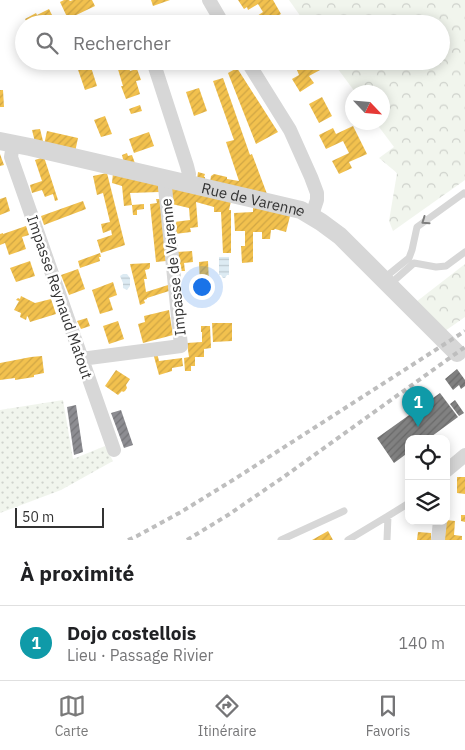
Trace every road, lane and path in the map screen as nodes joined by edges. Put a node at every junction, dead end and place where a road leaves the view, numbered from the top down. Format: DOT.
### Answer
graph roads {
  1 [pos="209,0"];
  2 [pos="218,15"];
  3 [pos="156,70"];
  4 [pos="253,70"];
  5 [pos="7,143"];
  6 [pos="164,178"];
  7 [pos="188,183"];
  8 [pos="465,194"];
  9 [pos="312,216"];
  10 [pos="412,250"];
  11 [pos="465,252"];
  12 [pos="422,264"];
  13 [pos="386,282"];
  14 [pos="461,356"];
  15 [pos="81,359"];
  16 [pos="114,450"];
  17 [pos="465,455"];
  18 [pos="450,468"];
  19 [pos="405,505"];
  20 [pos="344,511"];
  21 [pos="388,516"];
  22 [pos="440,525"];
  23 [pos="282,540"];
  24 [pos="348,540"];
  25 [pos="387,540"];
  26 [pos="438,540"];
  1 -- 2 [label="street"];
  3 -- 7 [label="street"];
  4 -- 9 [label="street"];
  5 -- 6 [label="street, Rue de Varenne"];
  5 -- 15 [label="street, Impasse Reynaud Matout"];
  6 -- 7 [label="street, Rue de Varenne"];
  6 -- 15 [label="street, Impasse de Varenne"];
  7 -- 9 [label="street, Rue de Varenne"];
  8 -- 10 [label="lane, one-way"];
  9 -- 13 [label="street, Rue de Varenne"];
  10 -- 12 [label="lane"];
  10 -- 13 [label="lane"];
  11 -- 12 [label="lane"];
  12 -- 13 [label="lane"];
  13 -- 14 [label="street, Rue de Varenne"];
  15 -- 16 [label="street, Impasse Reynaud Matout"];
  17 -- 18 [label="street"];
  19 -- 21 [label="lane"];
  20 -- 23 [label="lane"];
  21 -- 24 [label="lane"];
  21 -- 25 [label="lane"];
  22 -- 26 [label="street"];
}
